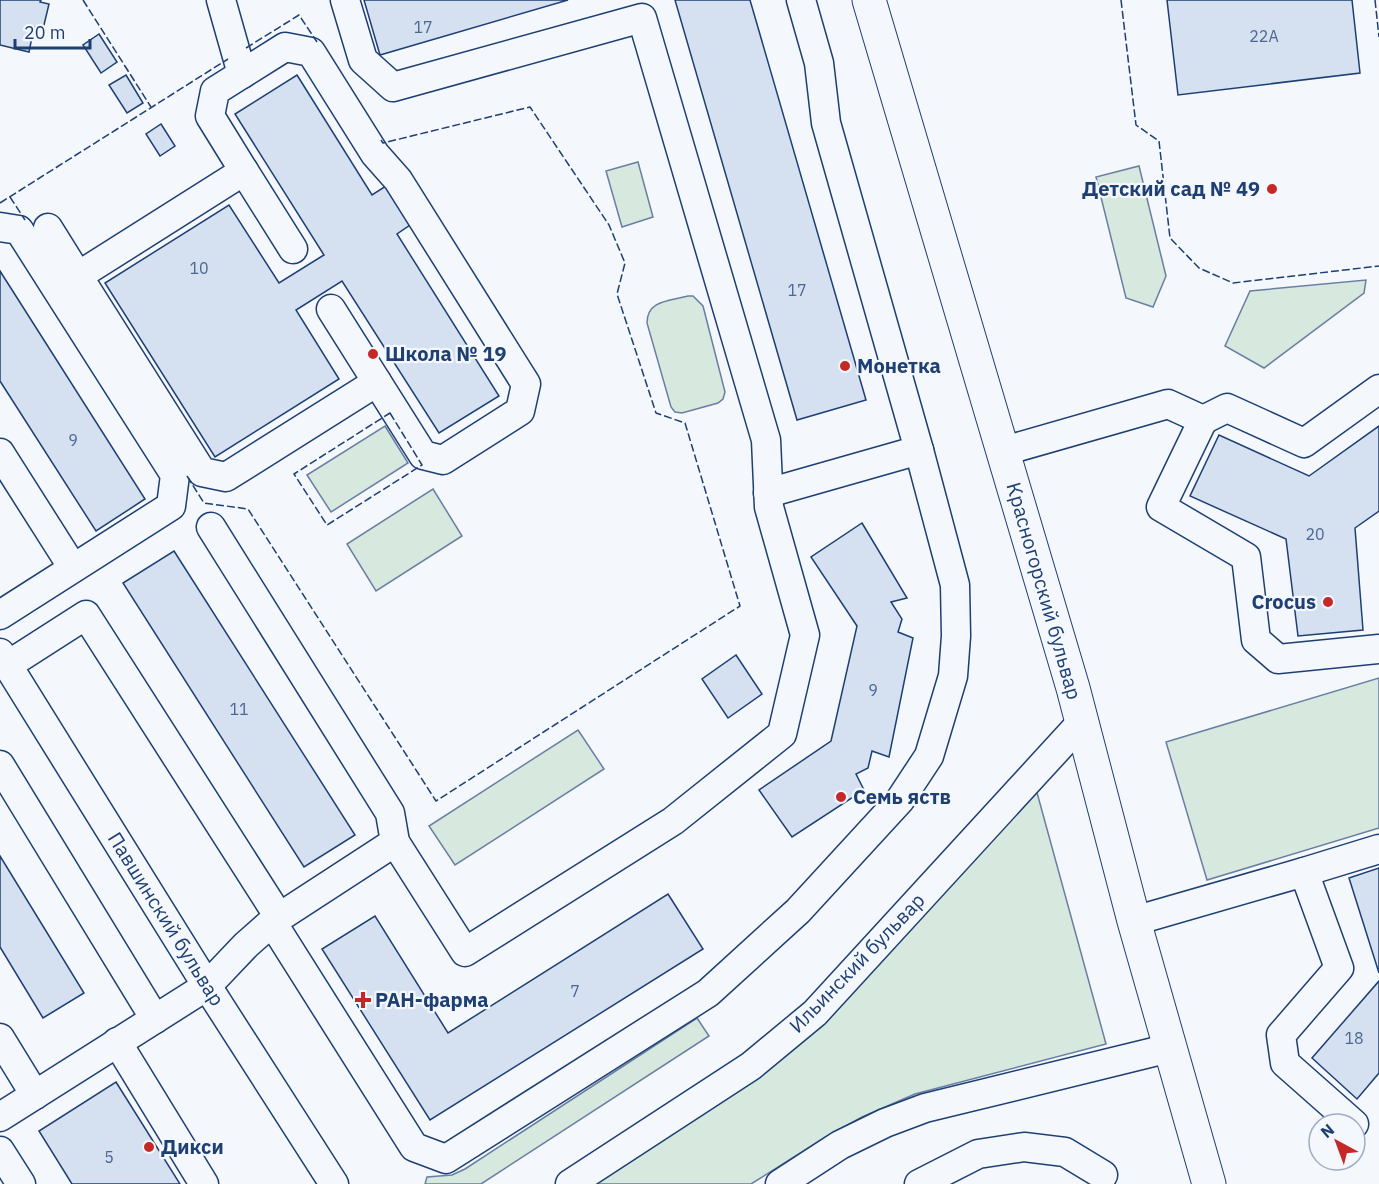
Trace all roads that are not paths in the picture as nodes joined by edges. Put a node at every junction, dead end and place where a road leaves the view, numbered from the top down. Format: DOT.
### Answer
graph roads {
  1 [pos="221,0"];
  2 [pos="345,0"];
  3 [pos="801,0"];
  4 [pos="869,0"];
  5 [pos="242,74"];
  6 [pos="244,171"];
  7 [pos="0,227"];
  8 [pos="48,228"];
  9 [pos="293,249"];
  10 [pos="78,276"];
  11 [pos="331,309"];
  12 [pos="377,382"];
  13 [pos="1379,389"];
  14 [pos="1203,420"];
  15 [pos="920,450"];
  16 [pos="1004,451"];
  17 [pos="0,453"];
  18 [pos="768,493"];
  19 [pos="211,527"];
  20 [pos="74,568"];
  21 [pos="0,615"];
  22 [pos="1379,649"];
  23 [pos="4,659"];
  24 [pos="1081,723"];
  25 [pos="0,765"];
  26 [pos="395,842"];
  27 [pos="1379,849"];
  28 [pos="1304,872"];
  29 [pos="275,919"];
  30 [pos="1134,921"];
  31 [pos="207,986"];
  32 [pos="155,1019"];
  33 [pos="0,1038"];
  34 [pos="117,1042"];
  35 [pos="1170,1048"];
  36 [pos="35,1095"];
  37 [pos="1340,1112"];
  38 [pos="0,1117"];
  39 [pos="0,1151"];
  40 [pos="1103,1175"];
  41 [pos="21,1184"];
  42 [pos="204,1184"];
  43 [pos="334,1184"];
  44 [pos="570,1184"];
  45 [pos="780,1184"];
  46 [pos="920,1184"];
  47 [pos="1209,1184"];
  1 -- 5 [label="street"];
  2 -- 18 [label="street"];
  3 -- 15 [label="street"];
  4 -- 16 [label="main road, Красногорский бульвар"];
  5 -- 6 [label="street"];
  5 -- 12 [label="street"];
  6 -- 9 [label="street"];
  6 -- 10 [label="street"];
  7 -- 20 [label="street"];
  8 -- 10 [label="street"];
  10 -- 12 [label="street"];
  11 -- 12 [label="street"];
  13 -- 14 [label="street"];
  14 -- 16 [label="street"];
  14 -- 22 [label="street"];
  15 -- 18 [label="street"];
  15 -- 29 [label="street"];
  16 -- 24 [label="main road, Красногорский бульвар"];
  17 -- 20 [label="street"];
  18 -- 26 [label="street"];
  19 -- 26 [label="street"];
  20 -- 21 [label="street"];
  23 -- 29 [label="street"];
  23 -- 31 [label="street, Павшинский бульвар"];
  24 -- 30 [label="main road, Красногорский бульвар"];
  24 -- 44 [label="street, Ильинский бульвар"];
  25 -- 32 [label="street"];
  26 -- 29 [label="street"];
  27 -- 28 [label="street"];
  28 -- 30 [label="street"];
  28 -- 37 [label="street"];
  29 -- 31 [label="street"];
  30 -- 35 [label="main road, Красногорский бульвар"];
  31 -- 32 [label="street"];
  31 -- 43 [label="street, Павшинский бульвар"];
  32 -- 34 [label="street"];
  33 -- 36 [label="street"];
  34 -- 36 [label="street"];
  34 -- 42 [label="street"];
  35 -- 45 [label="street"];
  35 -- 47 [label="main road, Красногорский бульвар"];
  36 -- 38 [label="street"];
  39 -- 41 [label="street"];
  40 -- 46 [label="street"];
}
